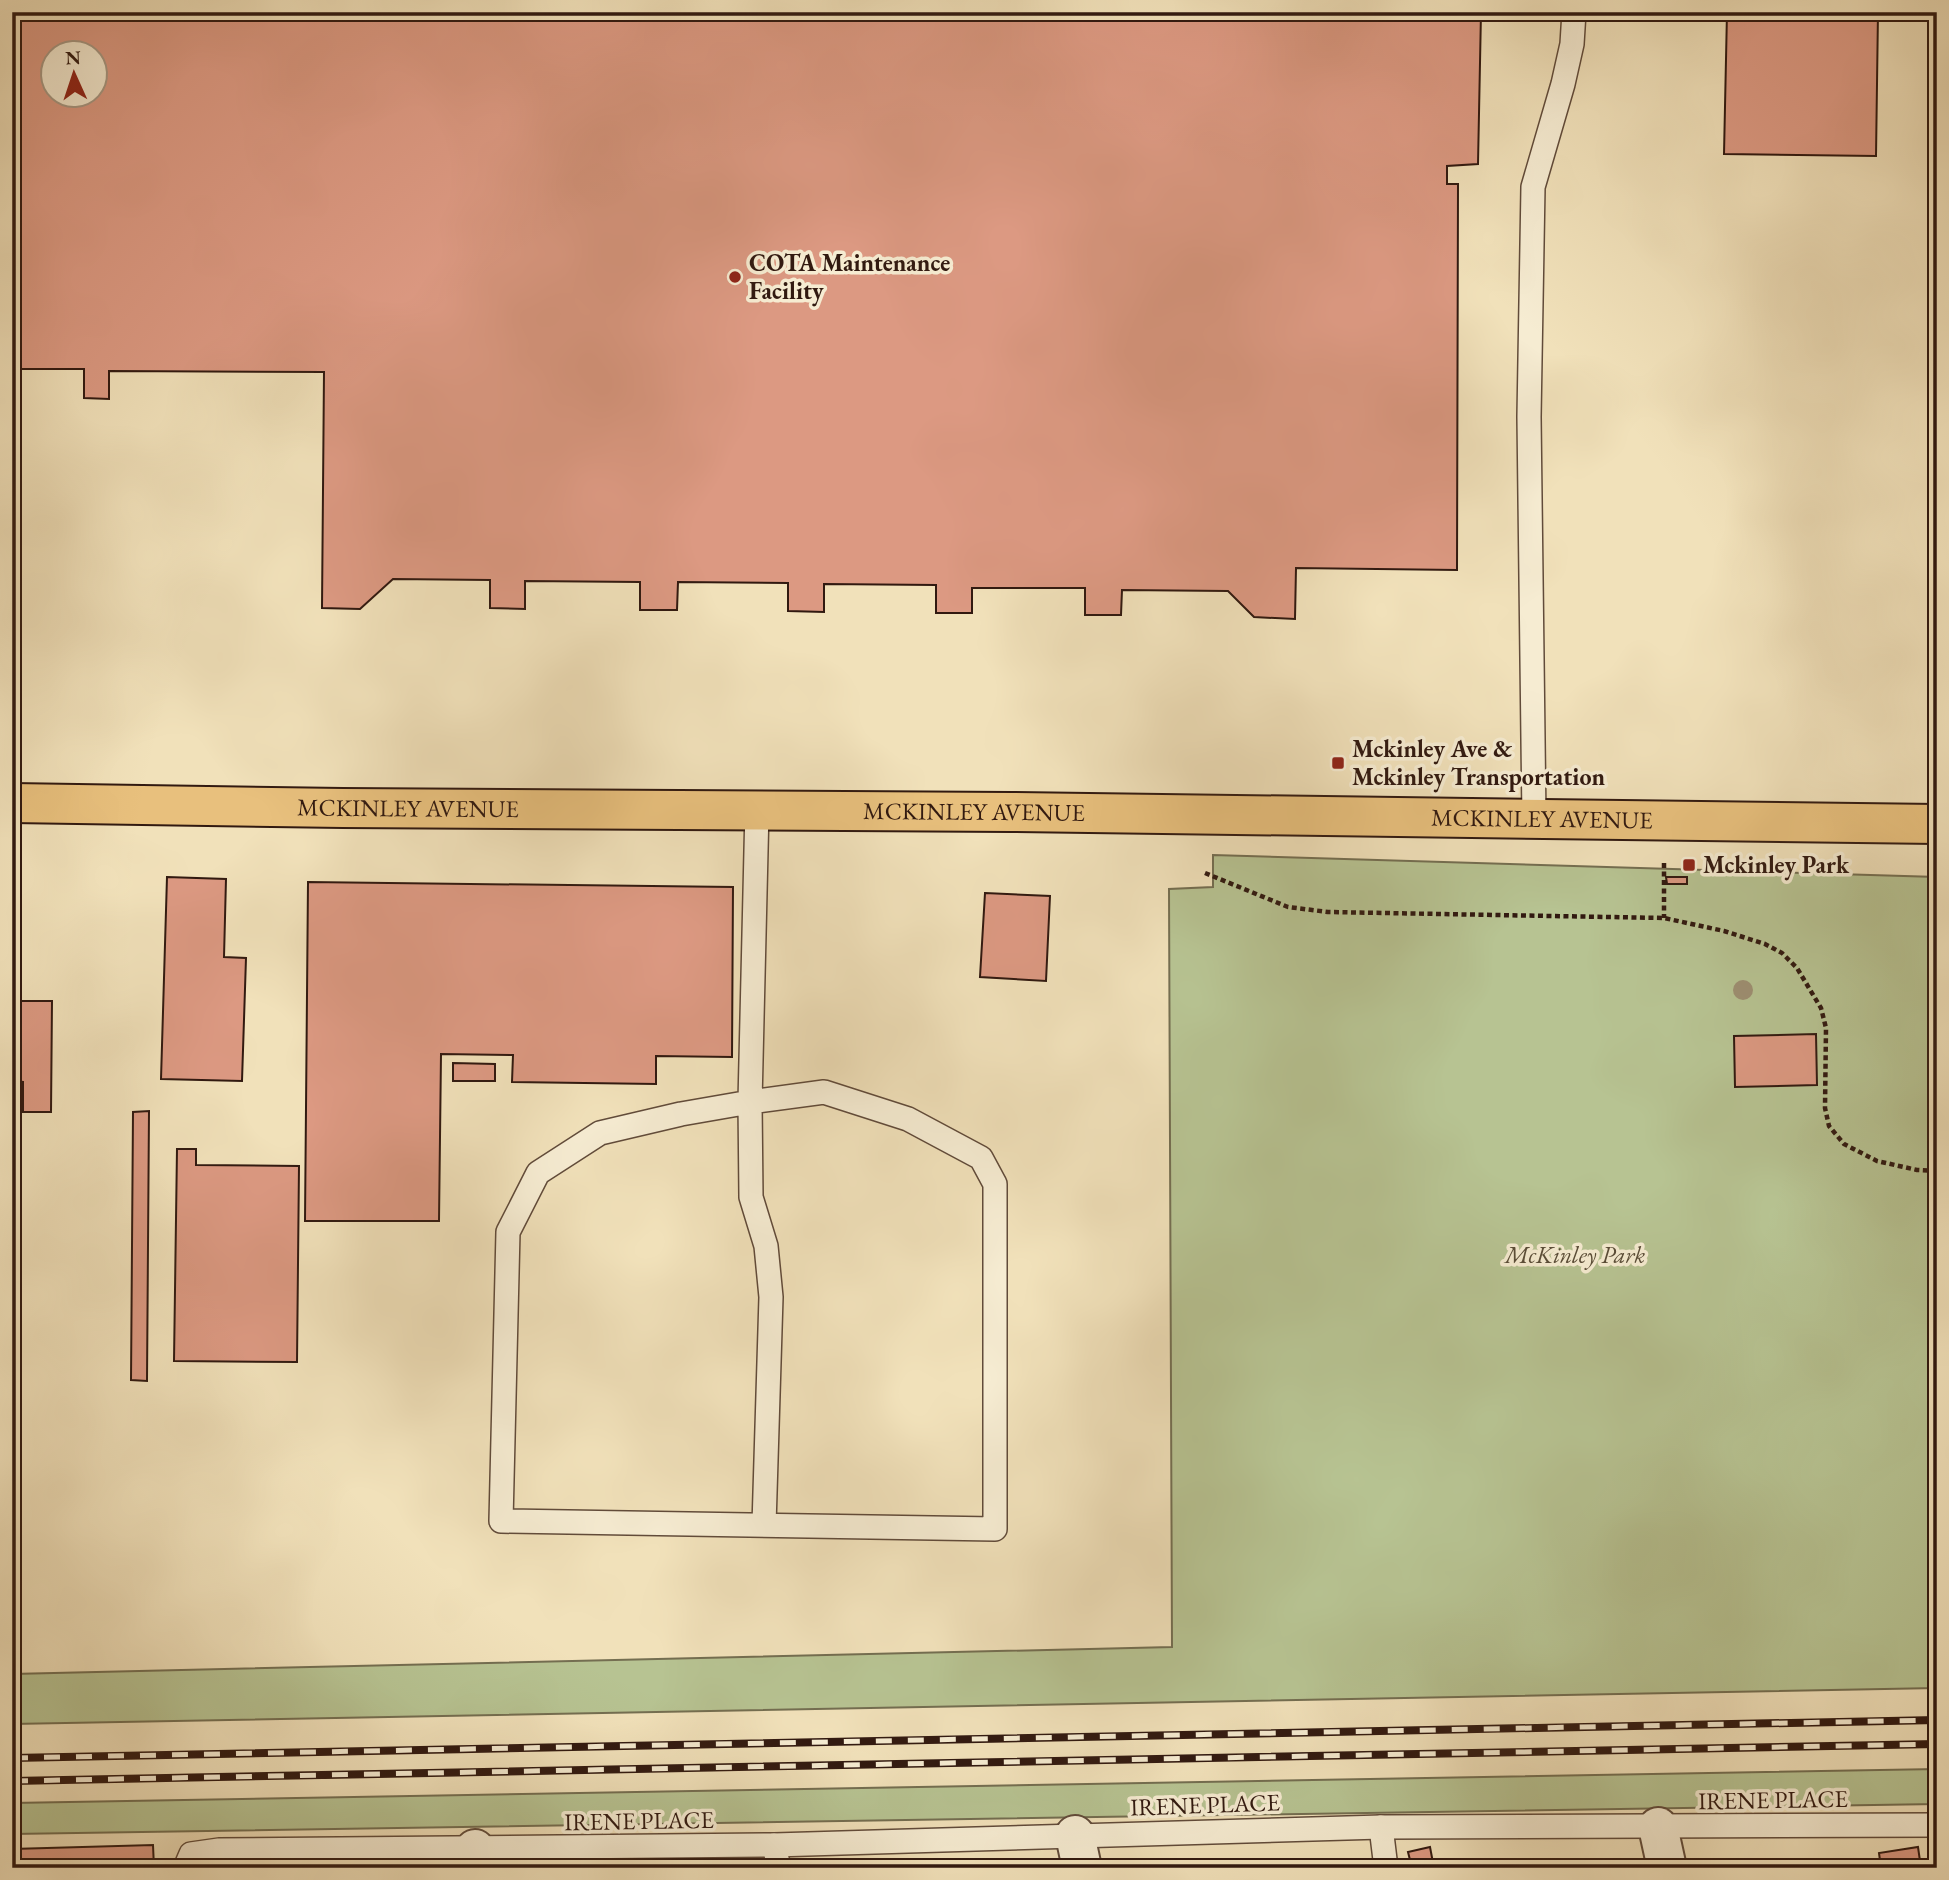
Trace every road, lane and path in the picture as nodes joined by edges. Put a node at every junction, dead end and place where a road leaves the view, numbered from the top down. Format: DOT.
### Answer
graph roads {
  1 [pos="1574,12"];
  2 [pos="12,803"];
  3 [pos="757,809"];
  4 [pos="1534,819"];
  5 [pos="1937,824"];
  6 [pos="1664,863"];
  7 [pos="1205,873"];
  8 [pos="1664,918"];
  9 [pos="750,1102"];
  10 [pos="1937,1171"];
  11 [pos="764,1525"];
  12 [pos="1937,1825"];
  13 [pos="1381,1827"];
  14 [pos="1658,1827"];
  15 [pos="1078,1852"];
  16 [pos="776,1857"];
  17 [pos="477,1859"];
  18 [pos="185,1868"];
  19 [pos="1386,1868"];
  20 [pos="1667,1868"];
  1 -- 4 [label="lane"];
  2 -- 3 [label="main road, MCKINLEY AVENUE"];
  3 -- 4 [label="main road, MCKINLEY AVENUE"];
  3 -- 9 [label="lane"];
  4 -- 5 [label="main road, MCKINLEY AVENUE"];
  6 -- 8 [label="path"];
  7 -- 8 [label="path"];
  8 -- 10 [label="path"];
  9 -- 11 [label="lane"];
  9 -- 11 [label="lane"];
  9 -- 11 [label="lane"];
  12 -- 14 [label="lane, IRENE PLACE"];
  13 -- 14 [label="lane, IRENE PLACE"];
  13 -- 15 [label="lane, IRENE PLACE"];
  13 -- 19 [label="lane"];
  14 -- 20 [label="street"];
  15 -- 16 [label="lane, IRENE PLACE"];
  16 -- 17 [label="lane, IRENE PLACE"];
  17 -- 18 [label="lane, IRENE PLACE"];
}
